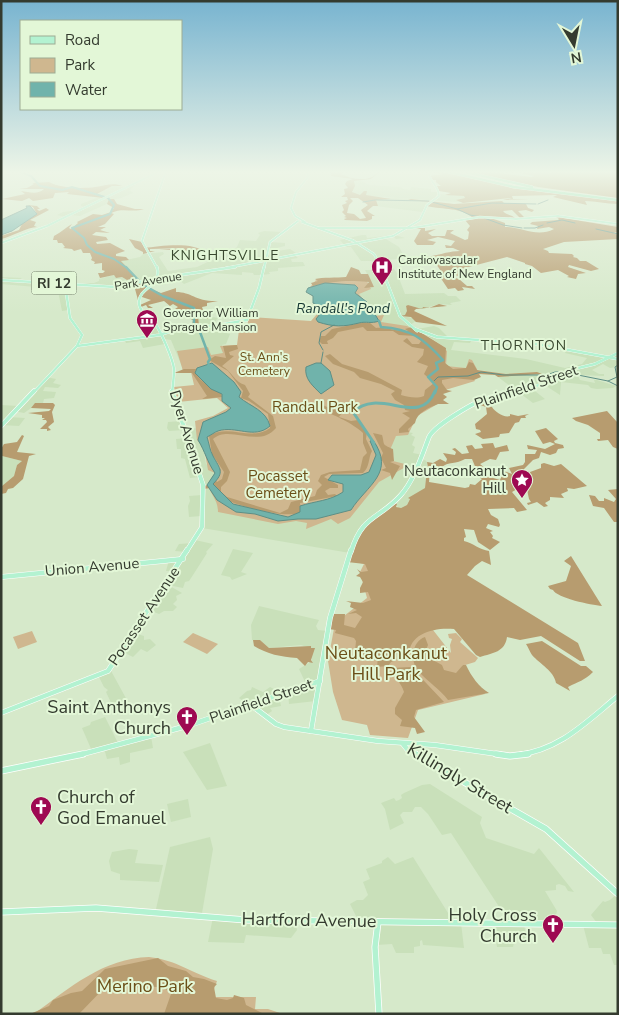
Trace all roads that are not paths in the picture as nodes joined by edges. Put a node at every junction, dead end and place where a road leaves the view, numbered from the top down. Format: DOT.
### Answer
graph roads {
  1 [pos="63,218"];
  2 [pos="148,218"];
  3 [pos="421,218"];
  4 [pos="472,218"];
  5 [pos="505,218"];
  6 [pos="525,218"];
  7 [pos="576,218"];
  8 [pos="300,220"];
  9 [pos="618,224"];
  10 [pos="318,228"];
  11 [pos="405,228"];
  12 [pos="1,243"];
  13 [pos="362,245"];
  14 [pos="264,262"];
  15 [pos="1,280"];
  16 [pos="150,280"];
  17 [pos="156,280"];
  18 [pos="142,282"];
  19 [pos="65,287"];
  20 [pos="246,320"];
  21 [pos="200,326"];
  22 [pos="415,329"];
  23 [pos="161,334"];
  24 [pos="477,339"];
  25 [pos="77,346"];
  26 [pos="618,353"];
  27 [pos="610,357"];
  28 [pos="618,359"];
  29 [pos="1,426"];
  30 [pos="194,541"];
  31 [pos="183,559"];
  32 [pos="1,577"];
  33 [pos="320,681"];
  34 [pos="618,696"];
  35 [pos="251,705"];
  36 [pos="1,713"];
  37 [pos="311,731"];
  38 [pos="562,741"];
  39 [pos="403,744"];
  40 [pos="541,752"];
  41 [pos="1,771"];
  42 [pos="618,894"];
  43 [pos="1,912"];
  44 [pos="378,922"];
  45 [pos="618,925"];
  46 [pos="378,1014"];
  1 -- 12 [label="main road"];
  2 -- 17 [label="main road"];
  3 -- 11 [label="main road"];
  4 -- 11 [label="main road"];
  5 -- 6 [label="main road"];
  7 -- 9 [label="main road"];
  8 -- 10 [label="main road"];
  8 -- 14 [label="main road"];
  10 -- 11 [label="main road"];
  10 -- 13 [label="main road"];
  11 -- 13 [label="main road, Park Avenue"];
  13 -- 14 [label="main road, Park Avenue"];
  13 -- 22 [label="main road"];
  14 -- 17 [label="main road, Park Avenue"];
  14 -- 20 [label="main road"];
  15 -- 19 [label="main road, RI 12"];
  16 -- 17 [label="main road, Park Avenue"];
  16 -- 18 [label="main road, Park Avenue / RI 12"];
  17 -- 23 [label="main road, Dyer Avenue"];
  18 -- 19 [label="main road, Park Avenue / RI 12"];
  19 -- 25 [label="main road"];
  20 -- 21 [label="main road"];
  21 -- 23 [label="main road"];
  22 -- 24 [label="main road"];
  22 -- 24 [label="main road"];
  23 -- 25 [label="main road"];
  23 -- 30 [label="main road, Dyer Avenue"];
  24 -- 27 [label="main road"];
  25 -- 29 [label="main road"];
  26 -- 27 [label="main road, Plainfield Street"];
  27 -- 28 [label="main road"];
  27 -- 33 [label="main road, Plainfield Street"];
  30 -- 31 [label="main road, Pocasset Avenue"];
  31 -- 32 [label="main road, Union Avenue"];
  31 -- 36 [label="main road, Pocasset Avenue"];
  33 -- 35 [label="main road, Plainfield Street"];
  33 -- 37 [label="main road"];
  34 -- 38 [label="main road"];
  35 -- 37 [label="main road, Killingly Street"];
  35 -- 41 [label="main road, Plainfield Street"];
  37 -- 39 [label="main road, Killingly Street"];
  38 -- 40 [label="main road"];
  39 -- 40 [label="main road"];
  39 -- 42 [label="main road, Killingly Street"];
  43 -- 44 [label="main road, Hartford Avenue"];
  44 -- 45 [label="main road, Hartford Avenue"];
  44 -- 46 [label="main road"];
}
